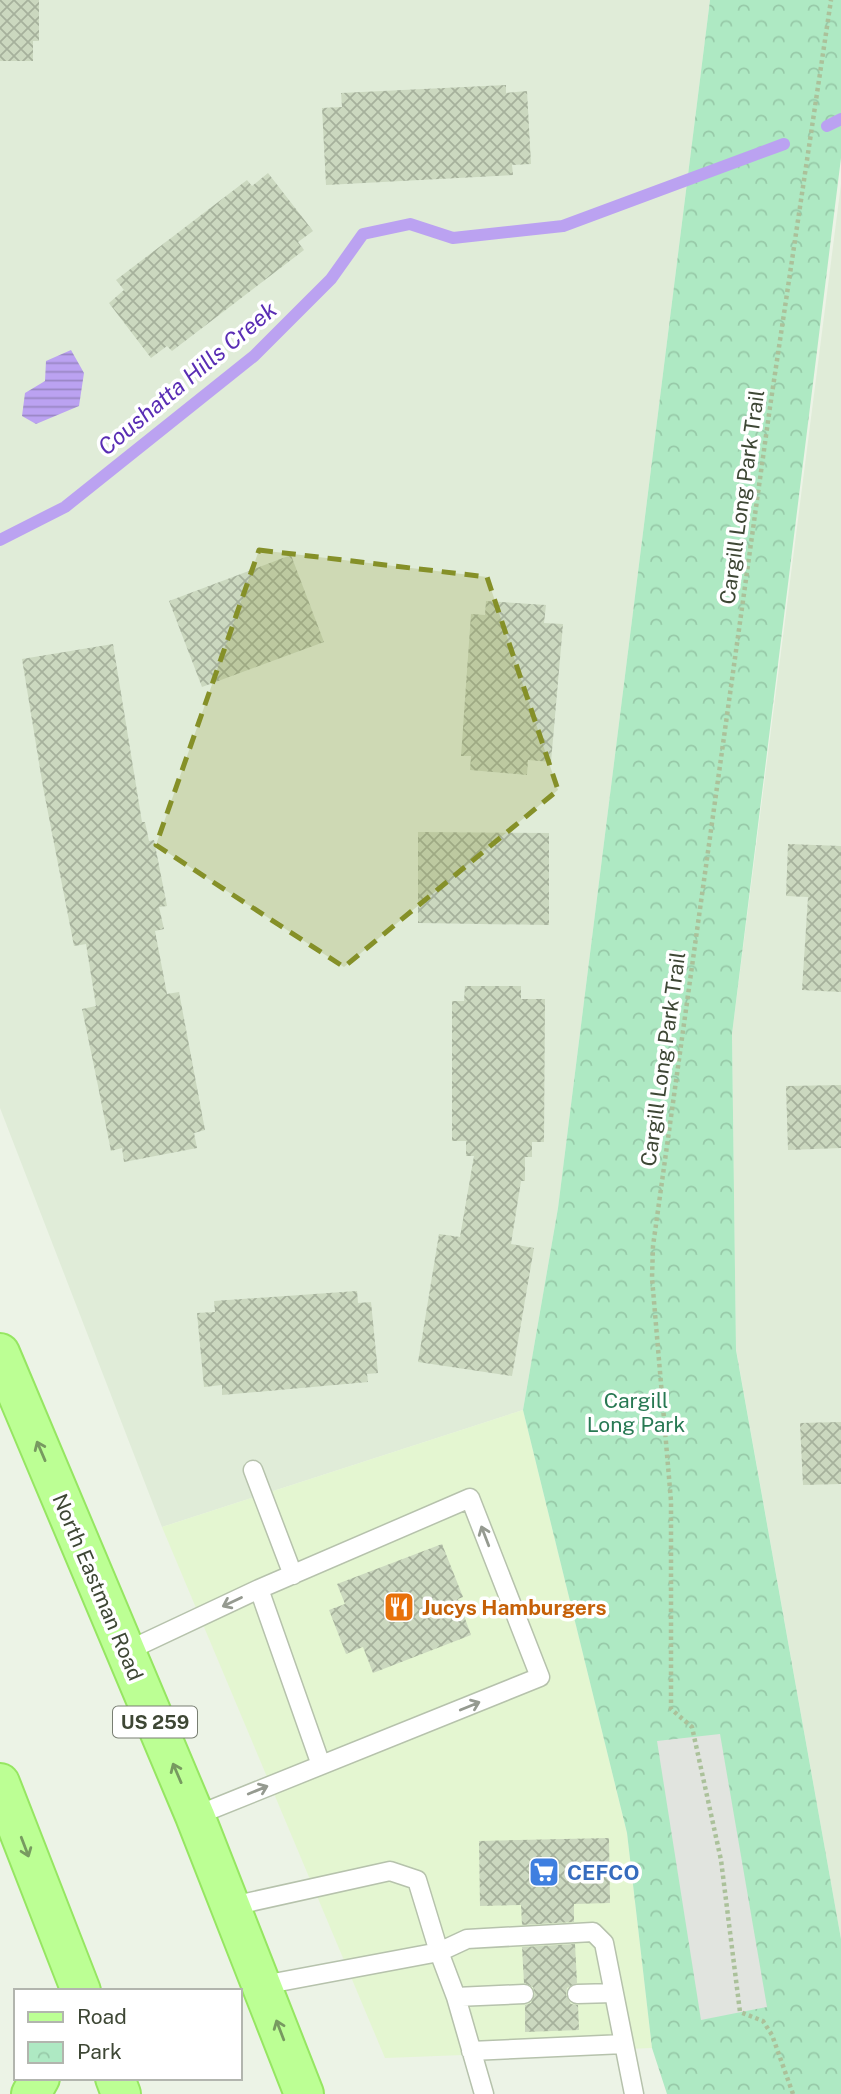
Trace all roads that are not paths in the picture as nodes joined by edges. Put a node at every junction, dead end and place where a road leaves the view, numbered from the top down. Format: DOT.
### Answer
graph roads {
  1 [pos="0,1353"];
  2 [pos="253,1470"];
  3 [pos="293,1575"];
  4 [pos="258,1589"];
  5 [pos="125,1652"];
  6 [pos="321,1765"];
  7 [pos="0,1783"];
  8 [pos="195,1816"];
  9 [pos="232,1906"];
  10 [pos="50,1912"];
  11 [pos="439,1952"];
  12 [pos="263,1986"];
  13 [pos="50,1989"];
  14 [pos="80,1989"];
  15 [pos="614,1993"];
  16 [pos="524,1994"];
  17 [pos="577,1994"];
  18 [pos="456,1997"];
  19 [pos="624,2044"];
  20 [pos="471,2050"];
  21 [pos="304,2094"];
  22 [pos="484,2094"];
  23 [pos="634,2094"];
  5 -- 1 [label="main road, North Eastman Road / US 259, one-way"];
  2 -- 3 [label="lane"];
  3 -- 4 [label="lane"];
  6 -- 3 [label="lane, one-way"];
  4 -- 5 [label="lane, one-way"];
  4 -- 6 [label="lane"];
  8 -- 5 [label="main road, North Eastman Road / US 259, one-way"];
  8 -- 6 [label="lane, one-way"];
  7 -- 10 [label="main road, one-way"];
  8 -- 9 [label="main road, North Eastman Road / US 259"];
  9 -- 11 [label="lane"];
  9 -- 12 [label="main road, North Eastman Road / US 259"];
  10 -- 13 [label="main road"];
  10 -- 14 [label="main road"];
  11 -- 12 [label="lane"];
  11 -- 15 [label="lane"];
  11 -- 18 [label="lane"];
  21 -- 12 [label="main road, North Eastman Road / US 259, one-way"];
  15 -- 17 [label="lane"];
  15 -- 19 [label="lane"];
  16 -- 18 [label="lane"];
  18 -- 20 [label="lane"];
  19 -- 20 [label="lane"];
  19 -- 23 [label="lane"];
  20 -- 22 [label="lane"];
}
